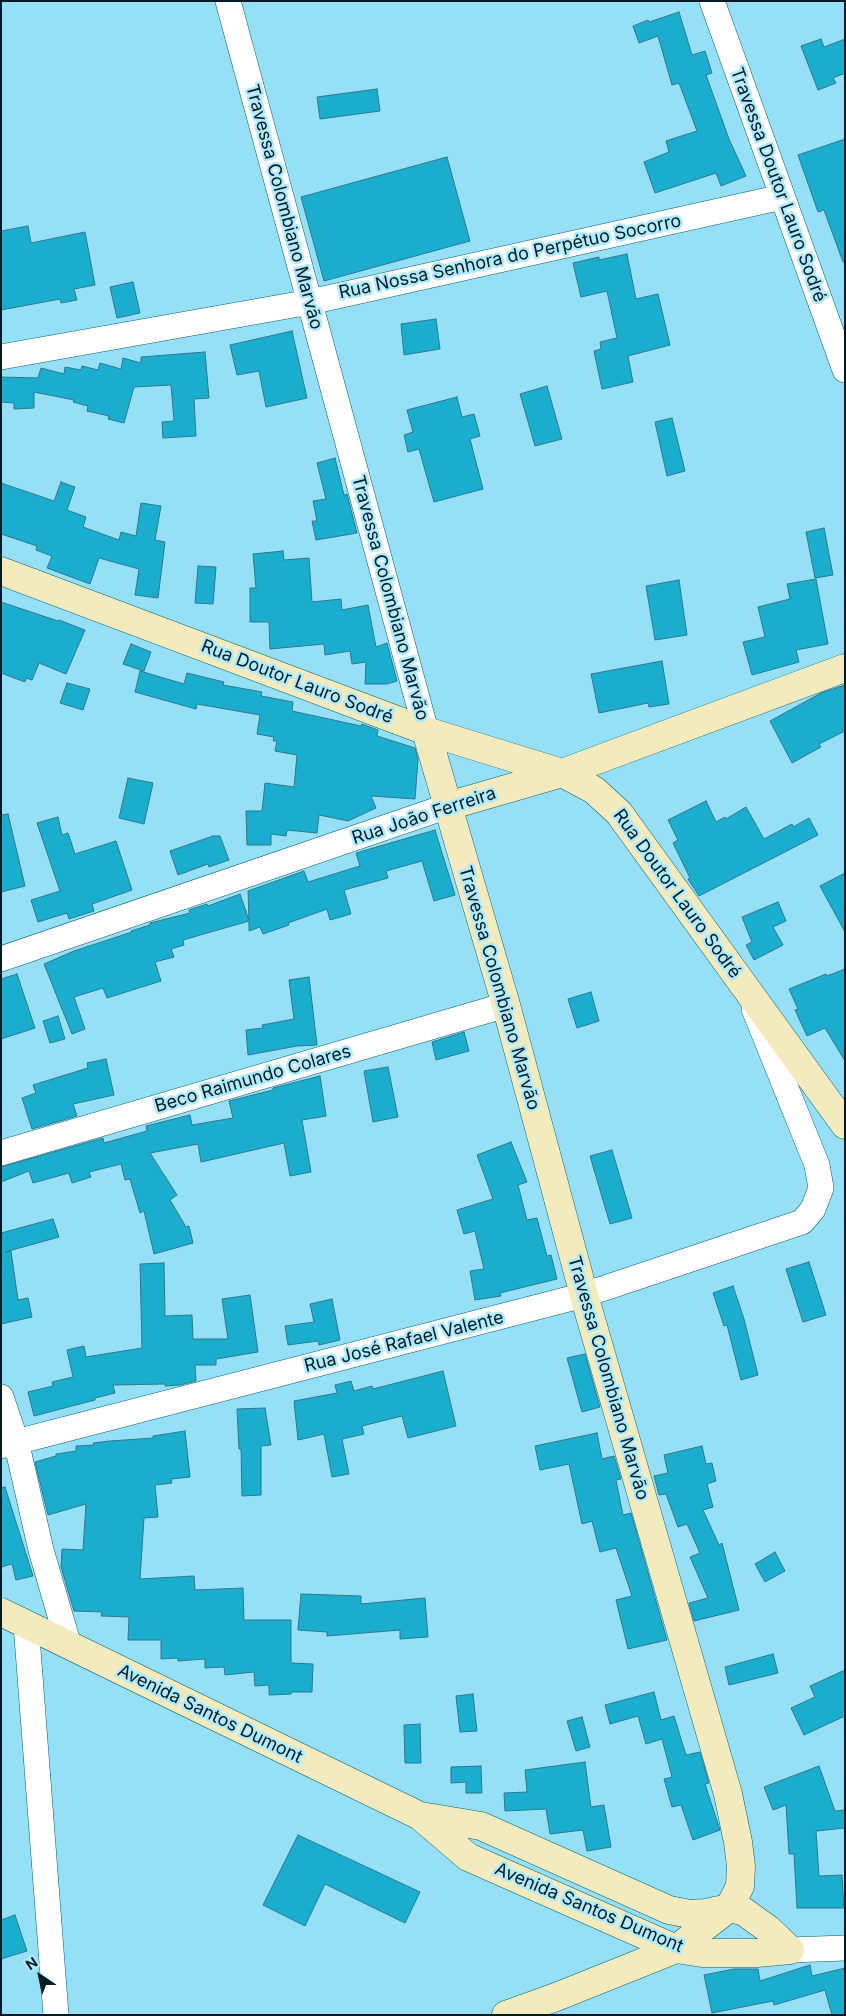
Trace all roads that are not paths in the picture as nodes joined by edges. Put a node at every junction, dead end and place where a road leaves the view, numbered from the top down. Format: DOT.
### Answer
graph roads {
  1 [pos="228,1"];
  2 [pos="712,1"];
  3 [pos="782,197"];
  4 [pos="310,302"];
  5 [pos="1,357"];
  6 [pos="845,370"];
  7 [pos="1,571"];
  8 [pos="845,668"];
  9 [pos="426,730"];
  10 [pos="562,773"];
  11 [pos="448,806"];
  12 [pos="1,959"];
  13 [pos="746,988"];
  14 [pos="506,1005"];
  15 [pos="845,1125"];
  16 [pos="1,1153"];
  17 [pos="584,1295"];
  18 [pos="1,1397"];
  19 [pos="8,1444"];
  20 [pos="1,1612"];
  21 [pos="26,1624"];
  22 [pos="69,1646"];
  23 [pos="420,1816"];
  24 [pos="729,1908"];
  25 [pos="845,1948"];
  26 [pos="676,1949"];
  27 [pos="790,1950"];
  28 [pos="56,2015"];
  29 [pos="506,2015"];
  1 -- 4 [label="street, Travessa Colombiano Marvão"];
  2 -- 3 [label="street, Travessa Doutor Lauro Sodré"];
  3 -- 4 [label="street, Rua Nossa Senhora do Perpétuo Socorro"];
  3 -- 6 [label="street, Travessa Doutor Lauro Sodré"];
  4 -- 5 [label="street, Rua Nossa Senhora do Perpétuo Socorro"];
  4 -- 9 [label="street, Travessa Colombiano Marvão"];
  7 -- 9 [label="street, Rua Doutor Lauro Sodré"];
  8 -- 10 [label="street, Rua João Ferreira"];
  9 -- 10 [label="street, Rua Doutor Lauro Sodré"];
  9 -- 11 [label="street, Travessa Colombiano Marvão"];
  10 -- 11 [label="street, Rua João Ferreira"];
  10 -- 13 [label="street, Rua Doutor Lauro Sodré"];
  11 -- 12 [label="street, Rua João Ferreira"];
  11 -- 14 [label="street, Travessa Colombiano Marvão"];
  13 -- 15 [label="street, Rua Doutor Lauro Sodré"];
  13 -- 17 [label="street, Rua José Rafael Valente"];
  14 -- 16 [label="street, Beco Raimundo Colares"];
  14 -- 17 [label="street, Travessa Colombiano Marvão"];
  17 -- 19 [label="street, Rua José Rafael Valente"];
  17 -- 24 [label="street, Travessa Colombiano Marvão"];
  18 -- 19 [label="street"];
  19 -- 22 [label="street"];
  20 -- 21 [label="street, Avenida Santos Dumont"];
  21 -- 22 [label="street, Avenida Santos Dumont"];
  21 -- 28 [label="street"];
  22 -- 23 [label="street, Avenida Santos Dumont"];
  23 -- 24 [label="street, Avenida Santos Dumont"];
  23 -- 26 [label="street, Avenida Santos Dumont"];
  24 -- 26 [label="street, Travessa Colombiano Marvão"];
  24 -- 27 [label="street"];
  25 -- 27 [label="street"];
  26 -- 27 [label="street, Avenida Santos Dumont"];
  26 -- 29 [label="street"];
}
